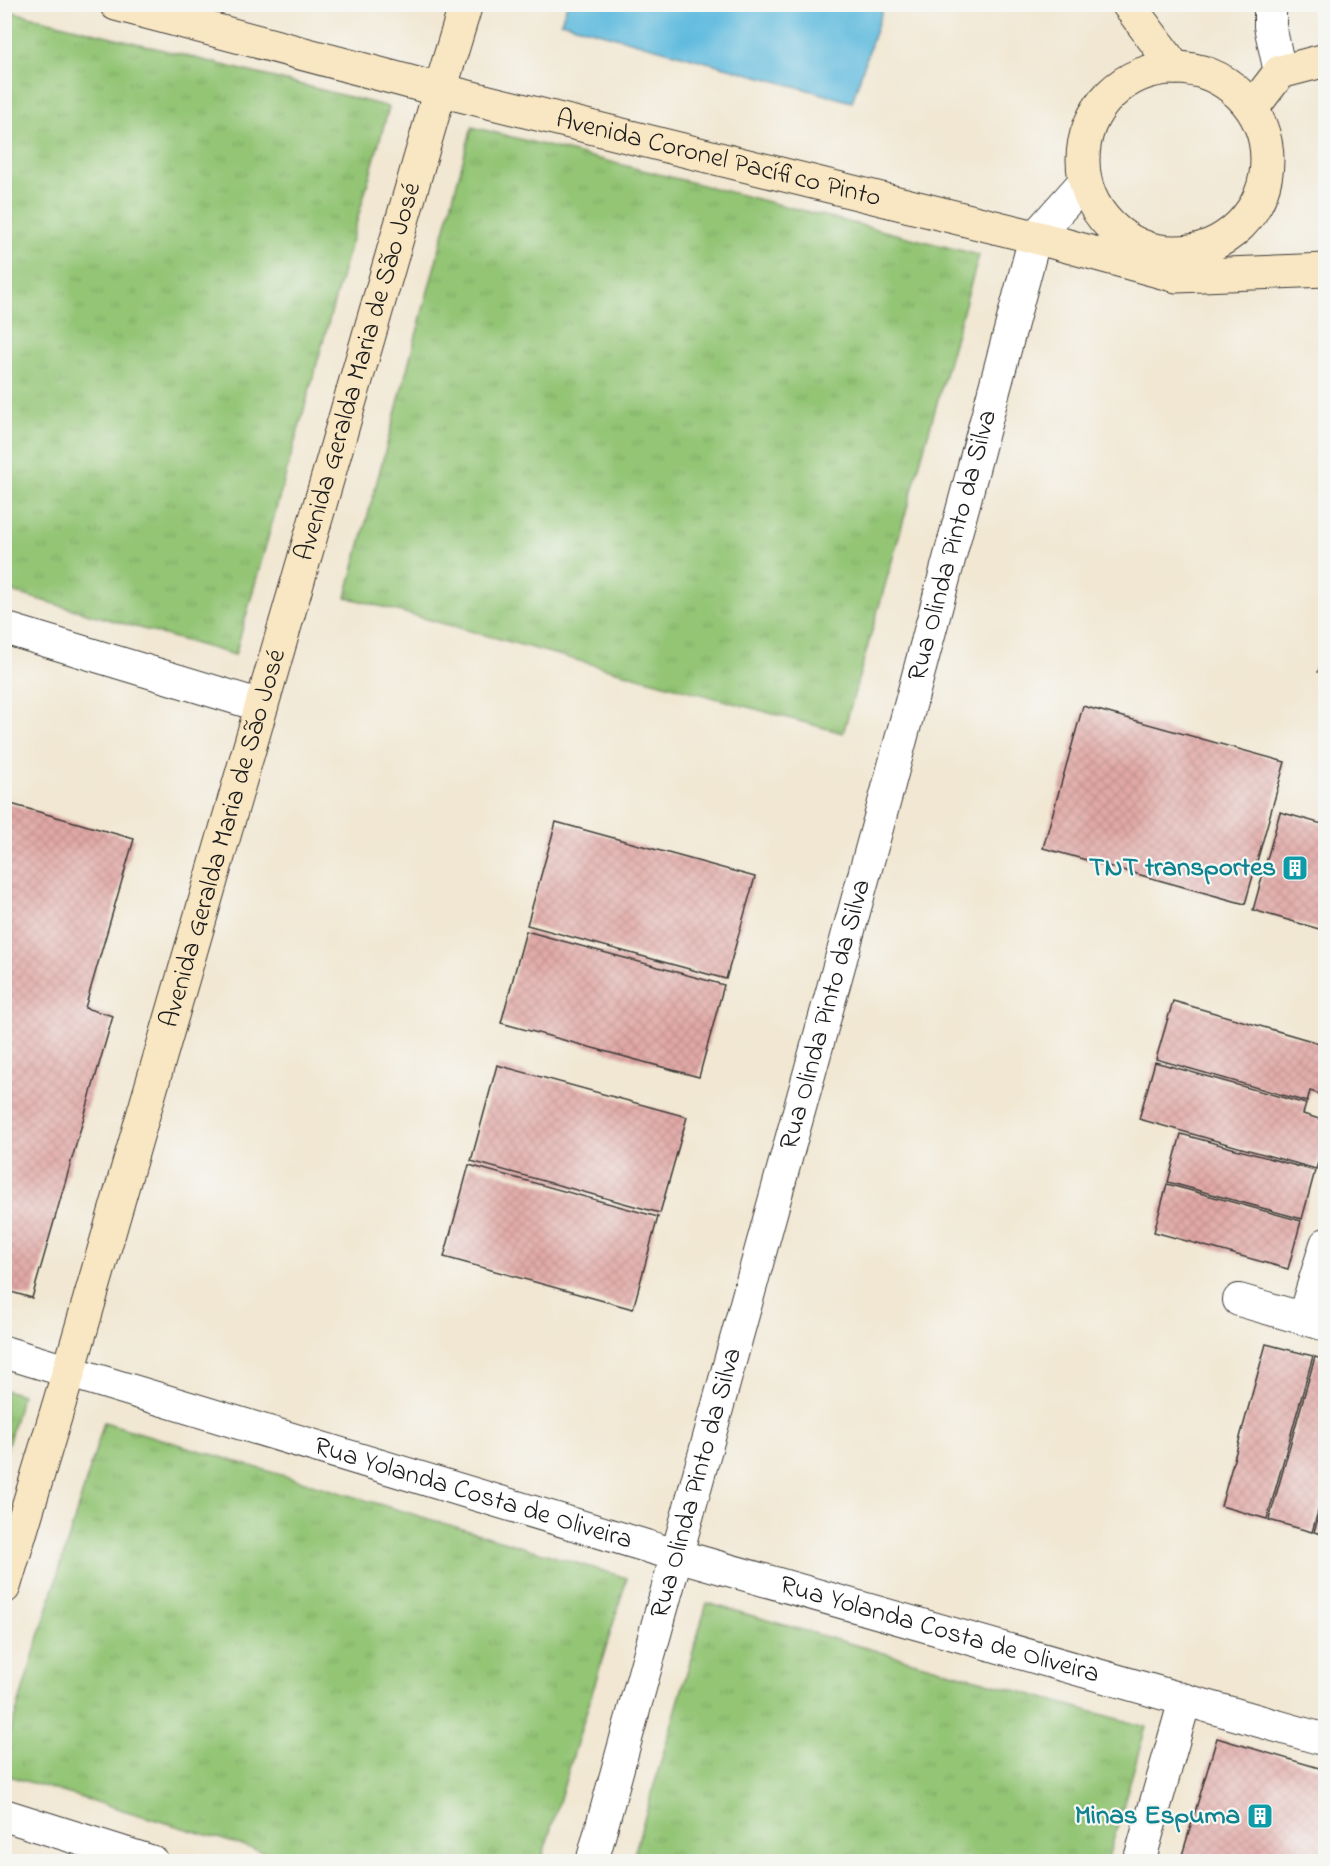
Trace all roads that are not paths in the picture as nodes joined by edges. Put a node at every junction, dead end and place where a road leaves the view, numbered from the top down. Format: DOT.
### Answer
graph roads {
  1 [pos="116,4"];
  2 [pos="466,4"];
  3 [pos="1128,4"];
  4 [pos="1270,4"];
  5 [pos="1326,60"];
  6 [pos="1175,68"];
  7 [pos="1280,72"];
  8 [pos="440,90"];
  9 [pos="1253,107"];
  10 [pos="1085,182"];
  11 [pos="1035,237"];
  12 [pos="1326,270"];
  13 [pos="4,628"];
  14 [pos="262,706"];
  15 [pos="1326,1244"];
  16 [pos="1239,1300"];
  17 [pos="1314,1322"];
  18 [pos="4,1352"];
  19 [pos="69,1371"];
  20 [pos="676,1555"];
  21 [pos="4,1587"];
  22 [pos="1185,1700"];
  23 [pos="1326,1740"];
  24 [pos="4,1815"];
  25 [pos="153,1862"];
  26 [pos="592,1862"];
  27 [pos="1139,1862"];
  1 -- 8 [label="street, Avenida Coronel Pacífico Pinto"];
  2 -- 8 [label="street, Avenida Geralda Maria de São José"];
  3 -- 6 [label="street"];
  4 -- 7 [label="street"];
  5 -- 7 [label="street"];
  6 -- 9 [label="street"];
  6 -- 10 [label="street"];
  7 -- 9 [label="street"];
  8 -- 11 [label="street, Avenida Coronel Pacífico Pinto"];
  8 -- 14 [label="street, Avenida Geralda Maria de São José"];
  9 -- 10 [label="street"];
  10 -- 11 [label="street, Rua Olinda Pinto da Silva"];
  11 -- 12 [label="street, Avenida Coronel Pacífico Pinto"];
  11 -- 20 [label="street, Rua Olinda Pinto da Silva"];
  13 -- 14 [label="street"];
  14 -- 19 [label="street, Avenida Geralda Maria de São José"];
  15 -- 17 [label="street"];
  16 -- 17 [label="street"];
  18 -- 19 [label="street, Rua Yolanda Costa de Oliveira"];
  19 -- 20 [label="street, Rua Yolanda Costa de Oliveira"];
  19 -- 21 [label="street, Avenida Geralda Maria de São José"];
  20 -- 22 [label="street, Rua Yolanda Costa de Oliveira"];
  20 -- 26 [label="street, Rua Olinda Pinto da Silva"];
  22 -- 23 [label="street, Rua Yolanda Costa de Oliveira"];
  22 -- 27 [label="street"];
  24 -- 25 [label="street"];
}
